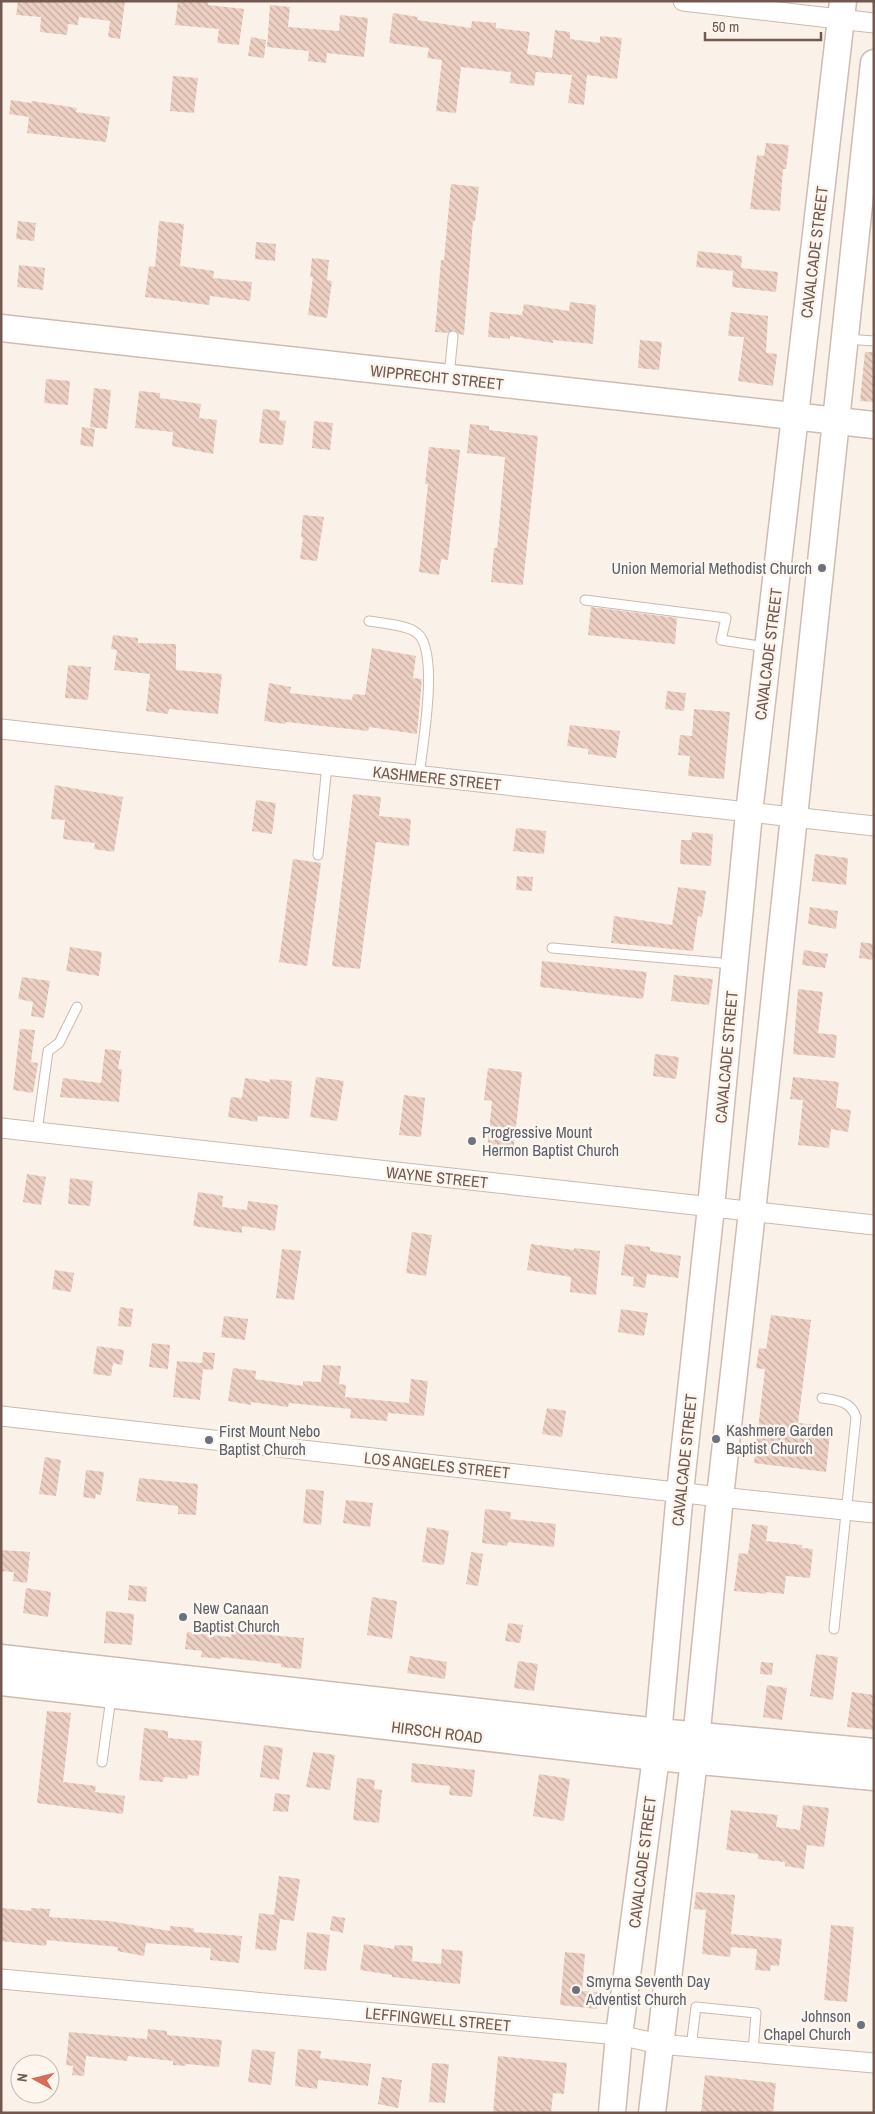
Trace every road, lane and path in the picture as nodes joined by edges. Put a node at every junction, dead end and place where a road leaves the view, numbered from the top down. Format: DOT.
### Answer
graph roads {
  1 [pos="683,1"];
  2 [pos="842,10"];
  3 [pos="874,23"];
  4 [pos="874,63"];
  5 [pos="860,208"];
  6 [pos="818,218"];
  7 [pos="1,328"];
  8 [pos="453,336"];
  9 [pos="844,338"];
  10 [pos="874,342"];
  11 [pos="449,378"];
  12 [pos="795,417"];
  13 [pos="835,421"];
  14 [pos="874,425"];
  15 [pos="586,600"];
  16 [pos="772,616"];
  17 [pos="369,621"];
  18 [pos="814,621"];
  19 [pos="768,647"];
  20 [pos="1,729"];
  21 [pos="327,765"];
  22 [pos="419,776"];
  23 [pos="749,813"];
  24 [pos="793,818"];
  25 [pos="874,826"];
  26 [pos="318,855"];
  27 [pos="552,948"];
  28 [pos="735,964"];
  29 [pos="77,1007"];
  30 [pos="730,1014"];
  31 [pos="772,1018"];
  32 [pos="1,1128"];
  33 [pos="37,1132"];
  34 [pos="711,1207"];
  35 [pos="752,1212"];
  36 [pos="874,1225"];
  37 [pos="822,1398"];
  38 [pos="1,1416"];
  39 [pos="680,1492"];
  40 [pos="720,1497"];
  41 [pos="847,1510"];
  42 [pos="874,1513"];
  43 [pos="834,1629"];
  44 [pos="1,1658"];
  45 [pos="1,1682"];
  46 [pos="203,1693"];
  47 [pos="111,1695"];
  48 [pos="658,1732"];
  49 [pos="695,1748"];
  50 [pos="874,1752"];
  51 [pos="656,1757"];
  52 [pos="102,1762"];
  53 [pos="874,1777"];
  54 [pos="1,1979"];
  55 [pos="619,2035"];
  56 [pos="659,2044"];
  57 [pos="691,2047"];
  58 [pos="753,2052"];
  59 [pos="874,2063"];
  60 [pos="612,2113"];
  61 [pos="652,2113"];
  1 -- 2 [label="street"];
  2 -- 3 [label="street"];
  2 -- 6 [label="main road, CAVALCADE STREET"];
  4 -- 5 [label="main road"];
  5 -- 6 [label="main road"];
  5 -- 9 [label="main road"];
  6 -- 12 [label="main road, CAVALCADE STREET"];
  7 -- 11 [label="main road, WIPPRECHT STREET"];
  8 -- 11 [label="lane"];
  9 -- 10 [label="lane"];
  9 -- 13 [label="main road"];
  11 -- 12 [label="main road, WIPPRECHT STREET"];
  12 -- 13 [label="main road, WIPPRECHT STREET"];
  12 -- 16 [label="main road, CAVALCADE STREET"];
  13 -- 14 [label="main road, WIPPRECHT STREET"];
  13 -- 18 [label="main road"];
  15 -- 19 [label="lane"];
  16 -- 18 [label="main road"];
  16 -- 19 [label="main road, CAVALCADE STREET"];
  17 -- 22 [label="lane"];
  18 -- 24 [label="main road"];
  19 -- 23 [label="main road, CAVALCADE STREET"];
  20 -- 21 [label="street, KASHMERE STREET"];
  21 -- 22 [label="street, KASHMERE STREET"];
  21 -- 26 [label="lane"];
  22 -- 23 [label="street, KASHMERE STREET"];
  23 -- 24 [label="street, KASHMERE STREET"];
  23 -- 28 [label="main road, CAVALCADE STREET"];
  24 -- 25 [label="street, KASHMERE STREET"];
  24 -- 31 [label="main road"];
  27 -- 28 [label="lane"];
  28 -- 30 [label="main road, CAVALCADE STREET"];
  29 -- 33 [label="lane"];
  30 -- 31 [label="main road"];
  30 -- 34 [label="main road, CAVALCADE STREET"];
  31 -- 35 [label="main road"];
  32 -- 33 [label="street, WAYNE STREET"];
  33 -- 34 [label="street, WAYNE STREET"];
  34 -- 35 [label="street, WAYNE STREET"];
  34 -- 39 [label="main road, CAVALCADE STREET"];
  35 -- 36 [label="street, WAYNE STREET"];
  35 -- 40 [label="main road"];
  37 -- 41 [label="lane"];
  38 -- 39 [label="street, LOS ANGELES STREET"];
  39 -- 40 [label="street, LOS ANGELES STREET"];
  39 -- 48 [label="main road, CAVALCADE STREET"];
  40 -- 41 [label="street, LOS ANGELES STREET"];
  40 -- 49 [label="main road"];
  41 -- 42 [label="street, LOS ANGELES STREET"];
  41 -- 43 [label="lane"];
  44 -- 46 [label="main road, HIRSCH ROAD"];
  45 -- 47 [label="main road, HIRSCH ROAD"];
  46 -- 47 [label="main road, HIRSCH ROAD"];
  46 -- 48 [label="main road, HIRSCH ROAD"];
  46 -- 51 [label="main road, HIRSCH ROAD"];
  47 -- 52 [label="lane"];
  48 -- 49 [label="main road, HIRSCH ROAD"];
  48 -- 51 [label="main road, CAVALCADE STREET"];
  49 -- 50 [label="main road, HIRSCH ROAD"];
  49 -- 51 [label="main road, HIRSCH ROAD"];
  49 -- 53 [label="main road, HIRSCH ROAD"];
  49 -- 56 [label="main road"];
  51 -- 55 [label="main road, CAVALCADE STREET"];
  54 -- 55 [label="street, LEFFINGWELL STREET"];
  55 -- 56 [label="street, LEFFINGWELL STREET"];
  55 -- 60 [label="main road, CAVALCADE STREET"];
  56 -- 57 [label="street, LEFFINGWELL STREET"];
  56 -- 61 [label="main road"];
  57 -- 58 [label="street, LEFFINGWELL STREET"];
  57 -- 58 [label="lane"];
  58 -- 59 [label="street, LEFFINGWELL STREET"];
}
